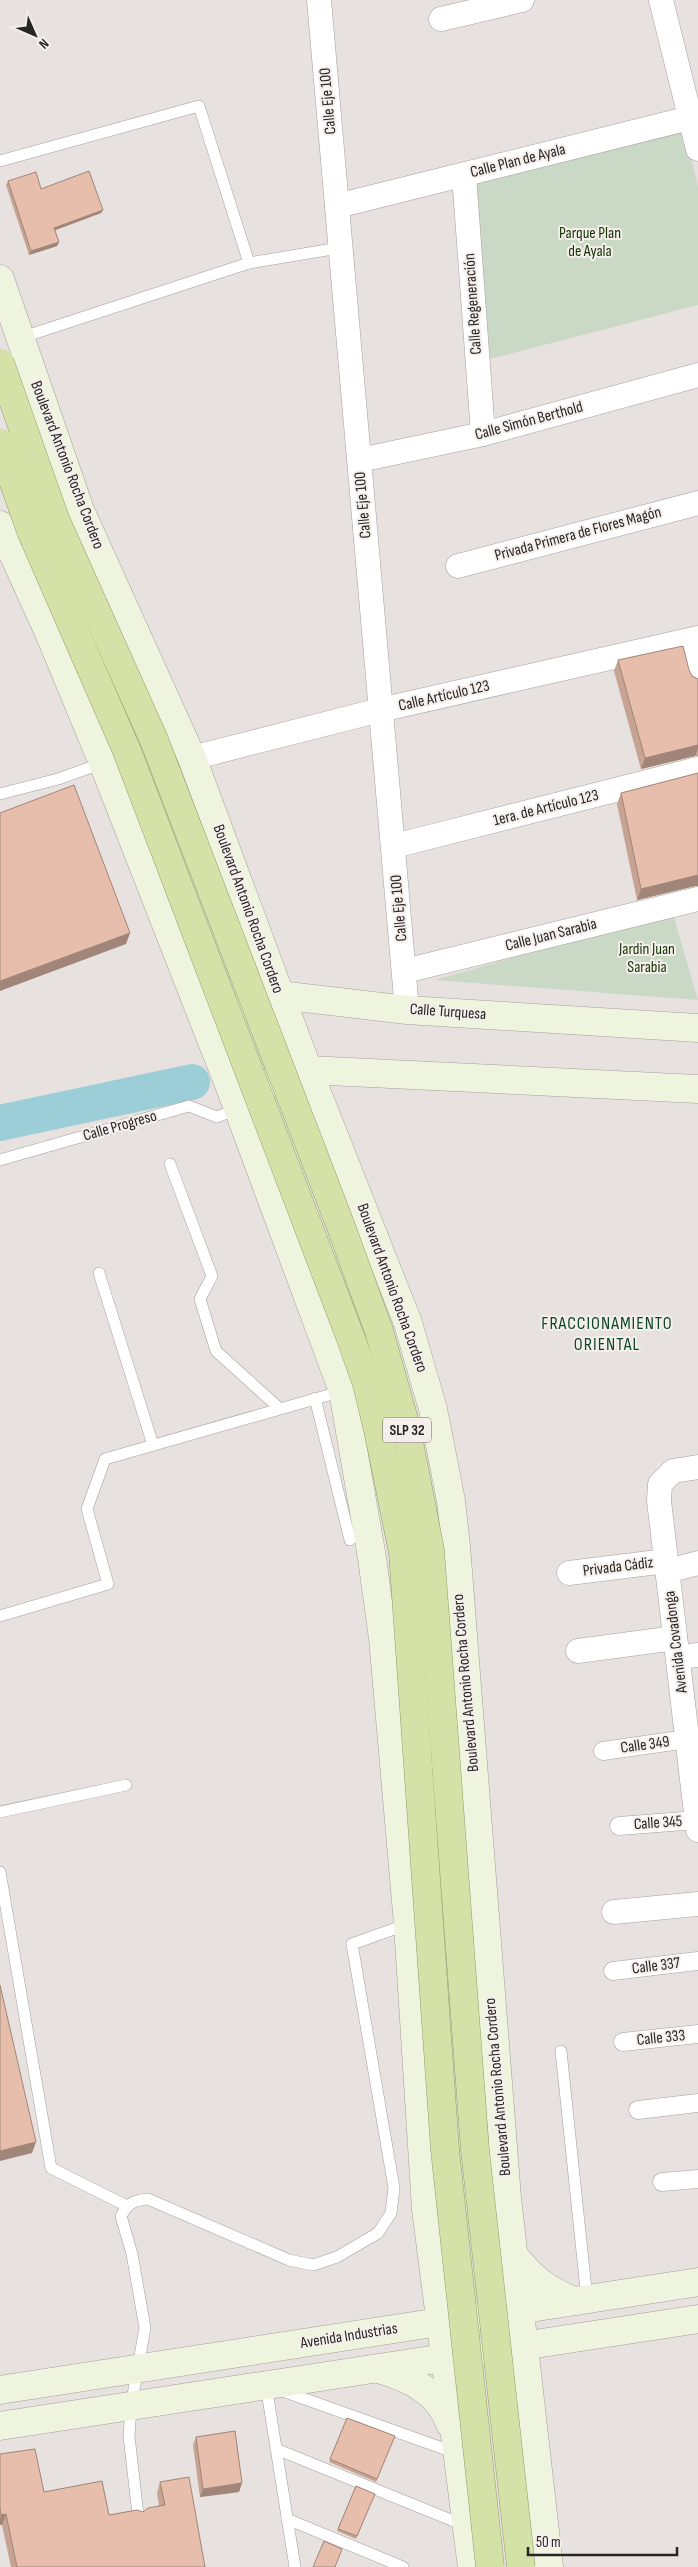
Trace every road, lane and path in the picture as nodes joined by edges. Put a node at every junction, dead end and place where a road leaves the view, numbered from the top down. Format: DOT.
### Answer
graph roads {
  1 [pos="319,0"];
  2 [pos="522,0"];
  3 [pos="661,0"];
  4 [pos="441,19"];
  5 [pos="694,117"];
  6 [pos="698,149"];
  7 [pos="0,161"];
  8 [pos="464,175"];
  9 [pos="337,206"];
  10 [pos="339,248"];
  11 [pos="249,263"];
  12 [pos="0,279"];
  13 [pos="20,338"];
  14 [pos="0,363"];
  15 [pos="698,375"];
  16 [pos="483,434"];
  17 [pos="0,443"];
  18 [pos="360,460"];
  19 [pos="698,503"];
  20 [pos="0,525"];
  21 [pos="458,566"];
  22 [pos="693,640"];
  23 [pos="698,677"];
  24 [pos="380,710"];
  25 [pos="192,758"];
  26 [pos="103,763"];
  27 [pos="698,769"];
  28 [pos="0,794"];
  29 [pos="394,846"];
  30 [pos="698,899"];
  31 [pos="248,905"];
  32 [pos="170,936"];
  33 [pos="404,971"];
  34 [pos="279,995"];
  35 [pos="408,1010"];
  36 [pos="203,1022"];
  37 [pos="698,1028"];
  38 [pos="308,1070"];
  39 [pos="698,1089"];
  40 [pos="233,1105"];
  41 [pos="339,1149"];
  42 [pos="0,1160"];
  43 [pos="170,1164"];
  44 [pos="263,1178"];
  45 [pos="99,1274"];
  46 [pos="340,1391"];
  47 [pos="315,1398"];
  48 [pos="279,1408"];
  49 [pos="153,1445"];
  50 [pos="698,1467"];
  51 [pos="350,1540"];
  52 [pos="698,1563"];
  53 [pos="667,1566"];
  54 [pos="569,1573"];
  55 [pos="0,1616"];
  56 [pos="684,1650"];
  57 [pos="578,1652"];
  58 [pos="687,1739"];
  59 [pos="603,1751"];
  60 [pos="694,1765"];
  61 [pos="126,1785"];
  62 [pos="0,1812"];
  63 [pos="697,1825"];
  64 [pos="619,1826"];
  65 [pos="0,1872"];
  66 [pos="698,1904"];
  67 [pos="614,1912"];
  68 [pos="408,1924"];
  69 [pos="698,1961"];
  70 [pos="613,1971"];
  71 [pos="698,2034"];
  72 [pos="623,2042"];
  73 [pos="561,2051"];
  74 [pos="698,2103"];
  75 [pos="638,2110"];
  76 [pos="698,2179"];
  77 [pos="662,2182"];
  78 [pos="507,2198"];
  79 [pos="127,2206"];
  80 [pos="426,2209"];
  81 [pos="514,2255"];
  82 [pos="433,2266"];
  83 [pos="698,2282"];
  84 [pos="580,2300"];
  85 [pos="522,2310"];
  86 [pos="698,2319"];
  87 [pos="440,2322"];
  88 [pos="378,2331"];
  89 [pos="595,2335"];
  90 [pos="525,2345"];
  91 [pos="445,2358"];
  92 [pos="139,2368"];
  93 [pos="360,2371"];
  94 [pos="266,2385"];
  95 [pos="0,2390"];
  96 [pos="131,2406"];
  97 [pos="534,2423"];
  98 [pos="0,2426"];
  99 [pos="456,2446"];
  100 [pos="276,2449"];
  101 [pos="138,2515"];
  102 [pos="287,2519"];
  103 [pos="466,2526"];
  104 [pos="294,2567"];
  105 [pos="403,2567"];
  106 [pos="472,2567"];
  107 [pos="490,2567"];
  108 [pos="521,2567"];
  109 [pos="548,2567"];
  1 -- 9 [label="street, Calle Eje 100"];
  2 -- 4 [label="street"];
  3 -- 5 [label="street"];
  5 -- 6 [label="street"];
  5 -- 8 [label="street, Calle Plan de Ayala"];
  7 -- 11 [label="lane"];
  8 -- 9 [label="street, Calle Plan de Ayala"];
  8 -- 16 [label="street, Calle Regeneración"];
  9 -- 10 [label="street, Calle Eje 100"];
  10 -- 11 [label="lane"];
  10 -- 18 [label="street, Calle Eje 100"];
  11 -- 13 [label="lane"];
  12 -- 13 [label="main road, Boulevard Antonio Rocha Cordero / SLP 32"];
  13 -- 25 [label="main road, Boulevard Antonio Rocha Cordero / SLP 32"];
  14 -- 108 [label="highway, Boulevard Antonio Rocha Cordero / SLP 32, bridge"];
  15 -- 16 [label="street, Calle Simón Berthold"];
  16 -- 18 [label="street, Calle Simón Berthold"];
  17 -- 107 [label="highway, SLP 32, bridge"];
  18 -- 24 [label="street, Calle Eje 100"];
  19 -- 21 [label="street, Privada Primera de Flores Magón"];
  20 -- 26 [label="main road"];
  22 -- 23 [label="street"];
  22 -- 24 [label="street, Calle Artículo 123"];
  24 -- 25 [label="street, Calle Artículo 123"];
  24 -- 29 [label="street, Calle Eje 100"];
  25 -- 31 [label="main road, Boulevard Antonio Rocha Cordero / SLP 32"];
  26 -- 28 [label="lane"];
  26 -- 32 [label="main road"];
  27 -- 29 [label="street, 1era. de Artículo 123"];
  29 -- 33 [label="street, Calle Eje 100"];
  30 -- 33 [label="street, Calle Juan Sarabia"];
  31 -- 32 [label="main road"];
  31 -- 34 [label="main road, Boulevard Antonio Rocha Cordero / SLP 32"];
  32 -- 36 [label="main road"];
  33 -- 35 [label="street, Calle Eje 100"];
  34 -- 35 [label="main road, Calle Turquesa"];
  34 -- 36 [label="main road, Calle Turquesa"];
  34 -- 38 [label="main road, Boulevard Antonio Rocha Cordero / SLP 32"];
  35 -- 37 [label="main road, Calle Turquesa"];
  36 -- 40 [label="main road"];
  38 -- 39 [label="main road"];
  38 -- 40 [label="main road"];
  38 -- 41 [label="main road, Boulevard Antonio Rocha Cordero / SLP 32"];
  40 -- 42 [label="lane, Calle Progreso"];
  40 -- 44 [label="main road"];
  40 -- 46 [label="lane"];
  41 -- 44 [label="main road"];
  41 -- 78 [label="main road, Boulevard Antonio Rocha Cordero / SLP 32"];
  43 -- 48 [label="lane"];
  44 -- 46 [label="main road"];
  45 -- 49 [label="lane"];
  46 -- 47 [label="lane"];
  46 -- 68 [label="main road"];
  47 -- 48 [label="lane"];
  47 -- 51 [label="lane"];
  48 -- 49 [label="lane"];
  49 -- 55 [label="lane"];
  50 -- 53 [label="street, Avenida Covadonga"];
  52 -- 53 [label="street, Privada Cádiz"];
  53 -- 54 [label="street, Privada Cádiz"];
  53 -- 56 [label="street, Avenida Covadonga"];
  56 -- 57 [label="street"];
  56 -- 58 [label="street, Avenida Covadonga"];
  58 -- 59 [label="street, Calle 349"];
  58 -- 60 [label="street, Avenida Covadonga"];
  60 -- 63 [label="street, Avenida Covadonga"];
  61 -- 62 [label="lane"];
  63 -- 64 [label="street, Calle 345"];
  65 -- 79 [label="lane"];
  66 -- 67 [label="street"];
  68 -- 79 [label="lane"];
  68 -- 80 [label="main road"];
  69 -- 70 [label="street, Calle 337"];
  71 -- 72 [label="street, Calle 333"];
  73 -- 84 [label="lane"];
  74 -- 75 [label="street"];
  76 -- 77 [label="street"];
  78 -- 80 [label="main road"];
  78 -- 81 [label="main road, Boulevard Antonio Rocha Cordero / SLP 32"];
  79 -- 92 [label="lane"];
  80 -- 82 [label="main road"];
  81 -- 84 [label="main road"];
  81 -- 85 [label="main road, Boulevard Antonio Rocha Cordero / SLP 32"];
  82 -- 87 [label="main road"];
  82 -- 88 [label="main road"];
  83 -- 84 [label="main road, Avenida Industrias"];
  84 -- 85 [label="main road, Avenida Industrias"];
  85 -- 87 [label="main road, Avenida Industrias"];
  85 -- 90 [label="main road, Boulevard Antonio Rocha Cordero / SLP 32"];
  86 -- 89 [label="main road"];
  87 -- 88 [label="main road, Avenida Industrias"];
  87 -- 91 [label="main road"];
  88 -- 92 [label="main road, Avenida Industrias"];
  89 -- 90 [label="main road"];
  89 -- 97 [label="main road"];
  90 -- 91 [label="main road"];
  90 -- 97 [label="main road, Boulevard Antonio Rocha Cordero / SLP 32"];
  91 -- 93 [label="main road"];
  91 -- 99 [label="main road"];
  92 -- 95 [label="main road, Avenida Industrias"];
  92 -- 96 [label="lane"];
  93 -- 94 [label="main road"];
  93 -- 99 [label="main road"];
  94 -- 96 [label="main road"];
  94 -- 99 [label="lane"];
  94 -- 100 [label="lane"];
  96 -- 98 [label="main road"];
  96 -- 101 [label="lane"];
  97 -- 99 [label="main road"];
  97 -- 109 [label="main road, Boulevard Antonio Rocha Cordero / SLP 32"];
  99 -- 103 [label="main road"];
  100 -- 102 [label="lane"];
  100 -- 103 [label="lane"];
  102 -- 104 [label="lane"];
  102 -- 105 [label="lane"];
  103 -- 106 [label="main road"];
}
